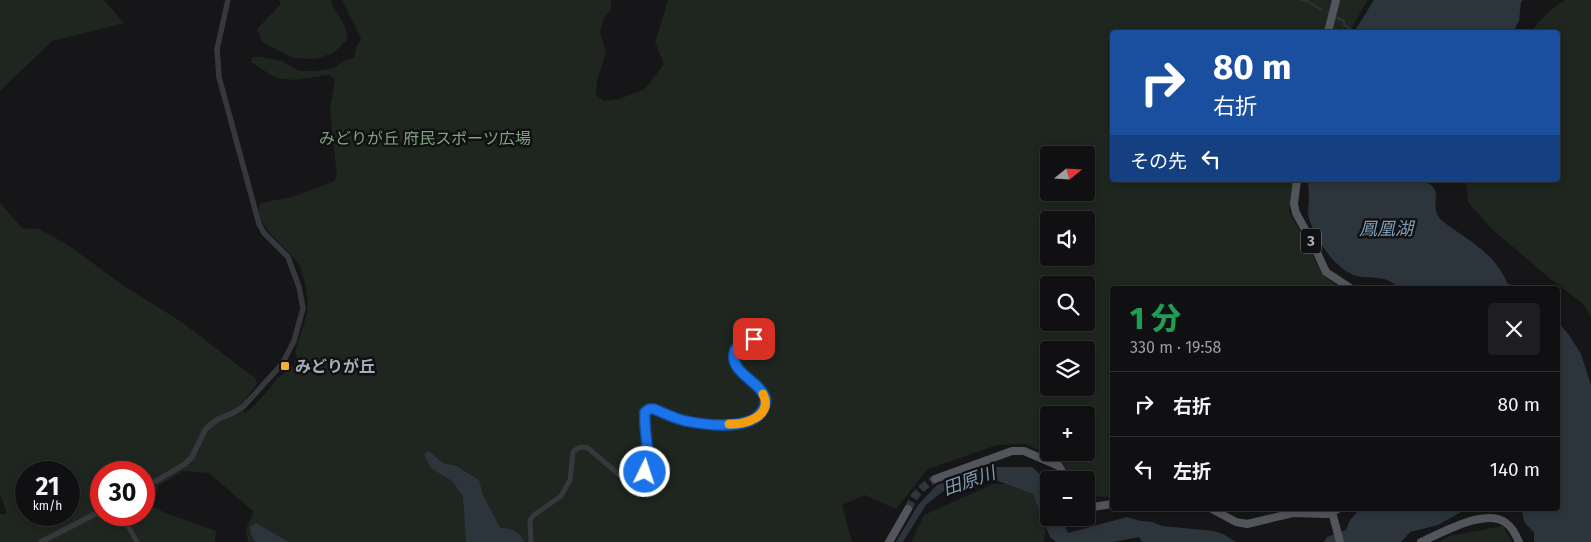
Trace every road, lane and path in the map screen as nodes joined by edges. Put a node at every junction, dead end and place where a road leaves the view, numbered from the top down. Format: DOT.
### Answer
graph roads {
  1 [pos="228,0"];
  2 [pos="1336,0"];
  3 [pos="1328,30"];
  4 [pos="1297,182"];
  5 [pos="1347,286"];
  6 [pos="772,331"];
  7 [pos="1062,471"];
  8 [pos="935,479"];
  9 [pos="155,482"];
  10 [pos="1110,504"];
  11 [pos="1095,507"];
  12 [pos="908,509"];
  13 [pos="1216,511"];
  14 [pos="1335,513"];
  15 [pos="90,517"];
  16 [pos="128,526"];
  17 [pos="41,542"];
  18 [pos="137,542"];
  19 [pos="531,542"];
  20 [pos="889,542"];
  21 [pos="1340,542"];
  22 [pos="1421,542"];
  23 [pos="1519,542"];
  1 -- 9 [label="street"];
  2 -- 3 [label="main road"];
  4 -- 5 [label="main road, 3"];
  6 -- 19 [label="street"];
  7 -- 8 [label="main road"];
  10 -- 11 [label="main road"];
  12 -- 20 [label="main road"];
  13 -- 14 [label="main road"];
  14 -- 21 [label="main road"];
  15 -- 17 [label="street"];
  16 -- 18 [label="street"];
  22 -- 23 [label="main road"];
}
